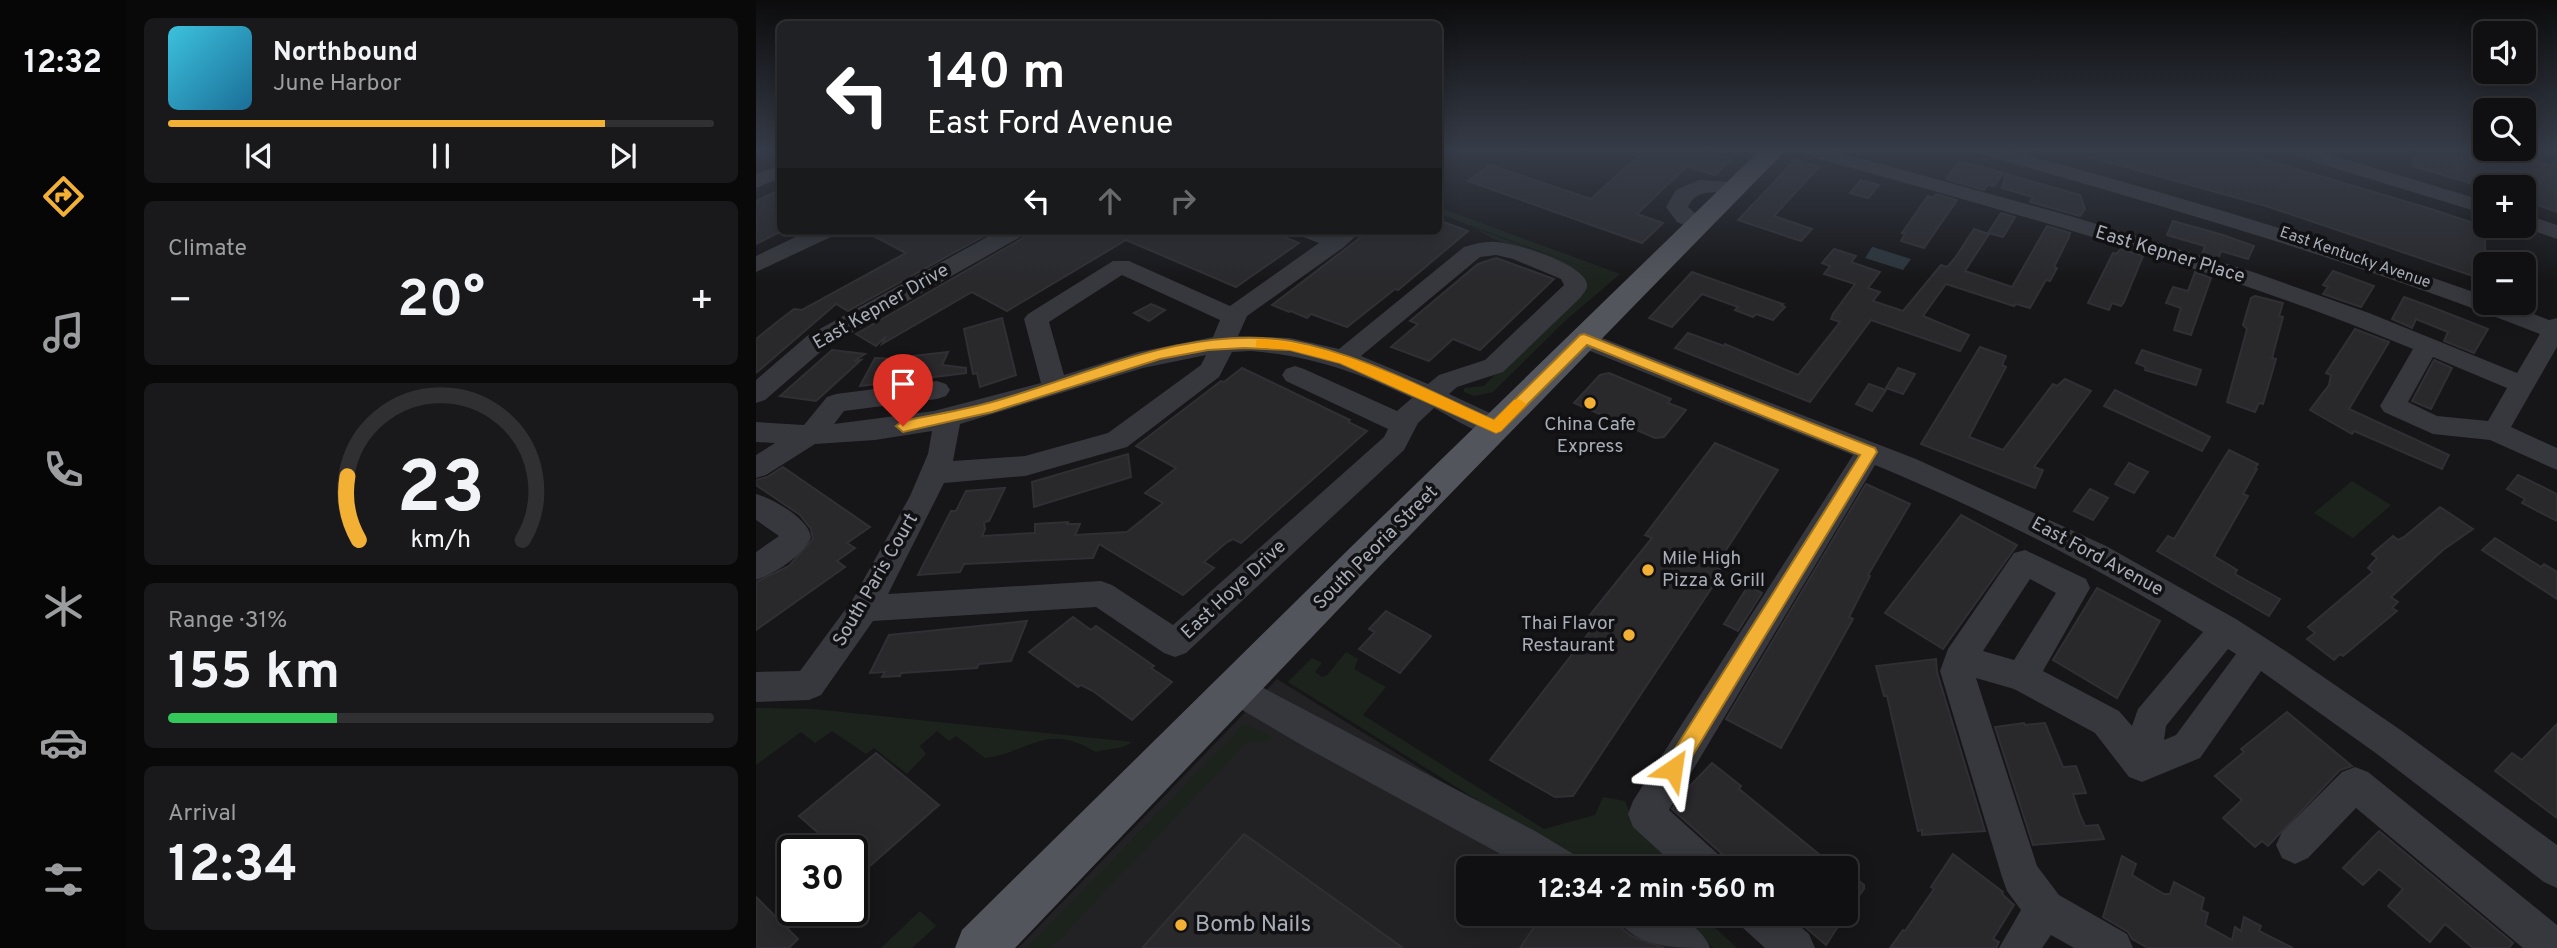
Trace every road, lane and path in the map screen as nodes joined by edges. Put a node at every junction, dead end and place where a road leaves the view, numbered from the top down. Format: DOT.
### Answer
graph roads {
  1 [pos="1731,194"];
  2 [pos="1963,194"];
  3 [pos="2143,194"];
  4 [pos="2440,194"];
  5 [pos="2473,204"];
  6 [pos="2536,224"];
  7 [pos="2557,232"];
  8 [pos="817,235"];
  9 [pos="1007,235"];
  10 [pos="1343,236"];
  11 [pos="756,265"];
  12 [pos="1233,317"];
  13 [pos="2556,330"];
  14 [pos="1584,339"];
  15 [pos="1222,344"];
  16 [pos="2428,345"];
  17 [pos="1344,359"];
  18 [pos="1295,375"];
  19 [pos="2523,384"];
  20 [pos="1055,387"];
  21 [pos="756,394"];
  22 [pos="1429,397"];
  23 [pos="943,404"];
  24 [pos="1403,425"];
  25 [pos="1496,428"];
  26 [pos="2495,431"];
  27 [pos="756,432"];
  28 [pos="811,435"];
  29 [pos="1869,452"];
  30 [pos="2557,460"];
  31 [pos="756,468"];
  32 [pos="936,473"];
  33 [pos="756,505"];
  34 [pos="756,568"];
  35 [pos="864,608"];
  36 [pos="2225,629"];
  37 [pos="2257,650"];
  38 [pos="1960,659"];
  39 [pos="2022,677"];
  40 [pos="756,687"];
  41 [pos="1237,689"];
  42 [pos="2142,765"];
  43 [pos="2295,845"];
  44 [pos="1542,856"];
  45 [pos="1693,856"];
  46 [pos="2557,869"];
  47 [pos="2045,909"];
  48 [pos="1654,926"];
  49 [pos="1770,926"];
  50 [pos="980,948"];
  51 [pos="1690,948"];
  52 [pos="1795,948"];
  53 [pos="2019,948"];
  54 [pos="2113,948"];
  55 [pos="2554,948"];
  1 -- 14 [label="main road, South Peoria Street"];
  2 -- 16 [label="street, East Kepner Place"];
  3 -- 13 [label="street, East Kentucky Avenue"];
  4 -- 5 [label="street"];
  6 -- 7 [label="street"];
  8 -- 11 [label="street"];
  9 -- 21 [label="street, East Kepner Drive"];
  10 -- 12 [label="street"];
  12 -- 15 [label="street"];
  12 -- 20 [label="street"];
  13 -- 19 [label="street"];
  14 -- 25 [label="main road, South Peoria Street"];
  14 -- 29 [label="street, East Ford Avenue"];
  15 -- 17 [label="street"];
  15 -- 20 [label="street"];
  15 -- 32 [label="street"];
  16 -- 19 [label="street, East Kepner Place"];
  16 -- 26 [label="street"];
  17 -- 22 [label="street"];
  17 -- 22 [label="street, East Hoye Drive"];
  18 -- 24 [label="street"];
  19 -- 26 [label="street"];
  20 -- 23 [label="street"];
  22 -- 24 [label="street, East Hoye Drive"];
  22 -- 25 [label="street"];
  23 -- 28 [label="street"];
  23 -- 32 [label="street, South Paris Court"];
  24 -- 35 [label="street, East Hoye Drive"];
  25 -- 41 [label="main road, South Peoria Street"];
  26 -- 30 [label="street"];
  27 -- 28 [label="street"];
  28 -- 31 [label="street"];
  29 -- 36 [label="street, East Ford Avenue"];
  29 -- 45 [label="street"];
  32 -- 35 [label="street, South Paris Court"];
  33 -- 34 [label="street"];
  35 -- 40 [label="street, South Paris Court"];
  36 -- 37 [label="street, East Ford Avenue"];
  36 -- 42 [label="street"];
  37 -- 42 [label="street"];
  37 -- 46 [label="street, East Ford Avenue"];
  38 -- 39 [label="street"];
  38 -- 39 [label="street"];
  38 -- 47 [label="street"];
  39 -- 42 [label="street"];
  41 -- 44 [label="street"];
  41 -- 50 [label="main road, South Peoria Street"];
  43 -- 55 [label="street"];
  47 -- 53 [label="street"];
  47 -- 54 [label="street"];
  48 -- 51 [label="street"];
  49 -- 52 [label="street"];
}
